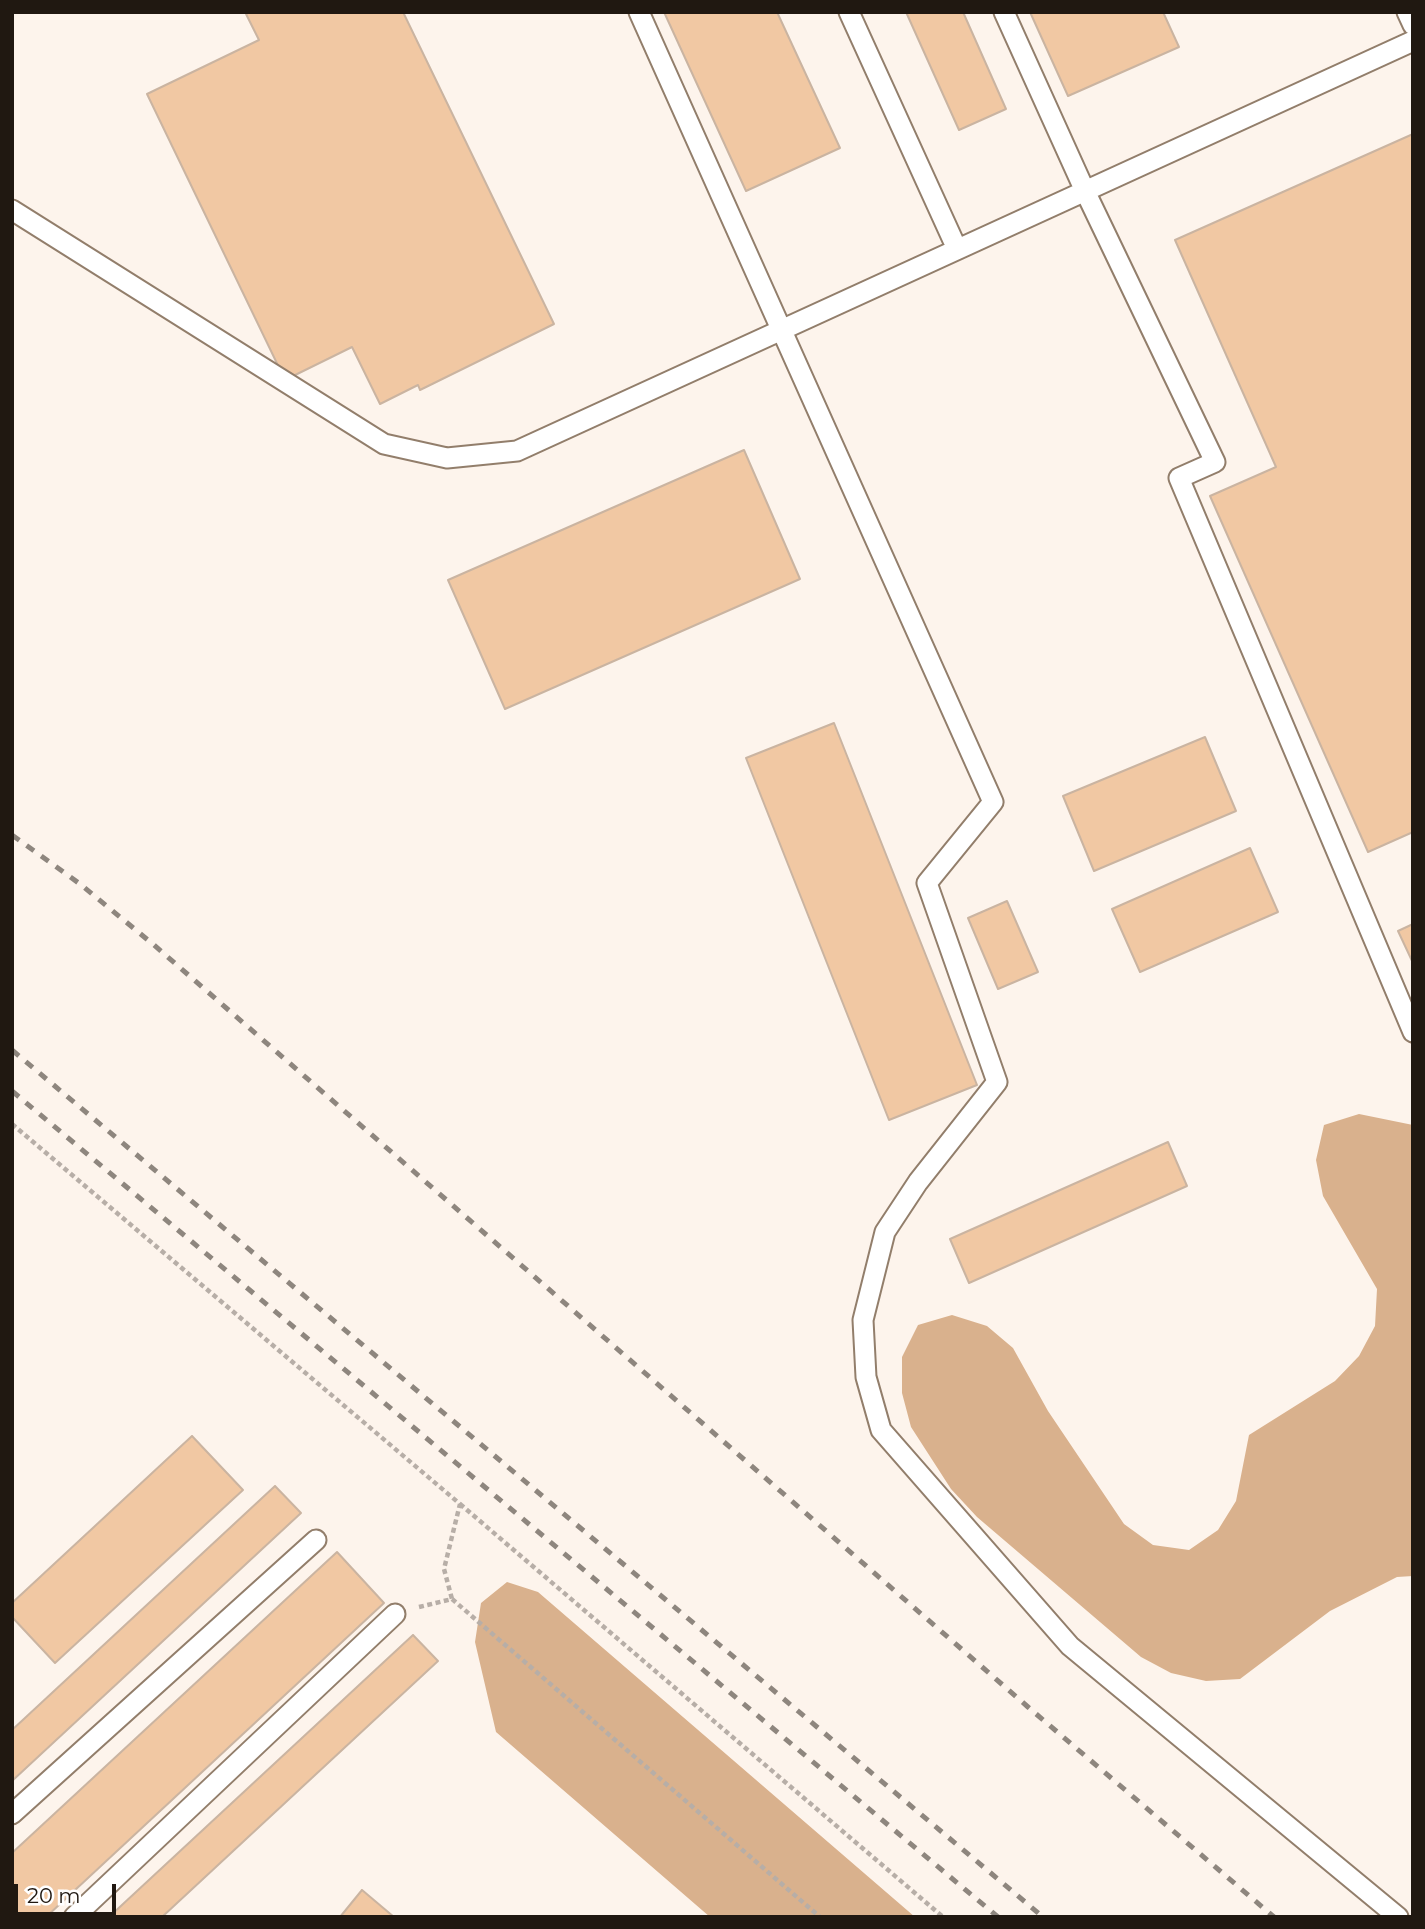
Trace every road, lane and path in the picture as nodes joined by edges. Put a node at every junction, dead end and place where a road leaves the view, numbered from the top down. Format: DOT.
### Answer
graph roads {
  1 [pos="639,12"];
  2 [pos="849,12"];
  3 [pos="1004,12"];
  4 [pos="1407,12"];
  5 [pos="1413,25"];
  6 [pos="1413,41"];
  7 [pos="1085,191"];
  8 [pos="12,210"];
  9 [pos="957,249"];
  10 [pos="781,330"];
  11 [pos="1413,1032"];
  12 [pos="12,1124"];
  13 [pos="460,1504"];
  14 [pos="316,1540"];
  15 [pos="452,1599"];
  16 [pos="395,1614"];
  17 [pos="12,1814"];
  18 [pos="74,1917"];
  19 [pos="820,1917"];
  20 [pos="943,1917"];
  21 [pos="1398,1917"];
  1 -- 10 [label="lane"];
  2 -- 9 [label="lane"];
  3 -- 7 [label="lane"];
  4 -- 5 [label="lane"];
  6 -- 7 [label="lane"];
  7 -- 9 [label="lane"];
  7 -- 11 [label="lane"];
  8 -- 10 [label="lane"];
  9 -- 10 [label="lane"];
  10 -- 21 [label="lane"];
  12 -- 13 [label="path"];
  13 -- 15 [label="path"];
  13 -- 20 [label="path"];
  14 -- 17 [label="lane"];
  15 -- 16 [label="path"];
  15 -- 19 [label="path"];
  16 -- 18 [label="lane"];
}
